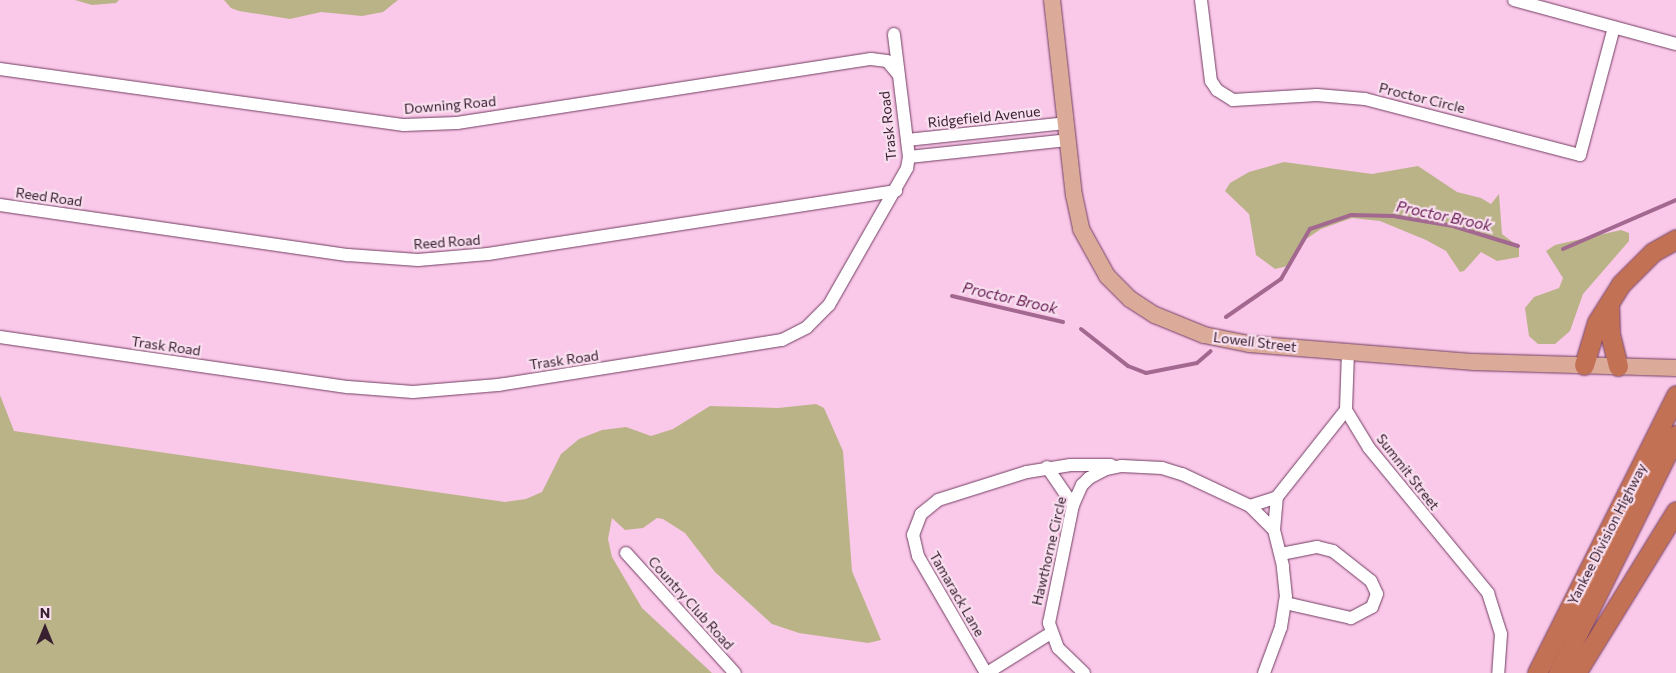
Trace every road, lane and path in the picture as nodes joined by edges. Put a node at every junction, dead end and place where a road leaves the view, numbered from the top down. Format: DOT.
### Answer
graph roads {
  1 [pos="1052,0"];
  2 [pos="1201,0"];
  3 [pos="1514,0"];
  4 [pos="1614,27"];
  5 [pos="894,34"];
  6 [pos="1676,44"];
  7 [pos="0,69"];
  8 [pos="897,73"];
  9 [pos="1065,123"];
  10 [pos="907,140"];
  11 [pos="1067,140"];
  12 [pos="909,157"];
  13 [pos="896,191"];
  14 [pos="0,205"];
  15 [pos="1676,239"];
  16 [pos="1609,304"];
  17 [pos="0,337"];
  18 [pos="1348,352"];
  19 [pos="1584,365"];
  20 [pos="1618,366"];
  21 [pos="1676,368"];
  22 [pos="1676,395"];
  23 [pos="1346,410"];
  24 [pos="1676,435"];
  25 [pos="1122,466"];
  26 [pos="1047,467"];
  27 [pos="1278,498"];
  28 [pos="1073,505"];
  29 [pos="1250,506"];
  30 [pos="1676,511"];
  31 [pos="1274,530"];
  32 [pos="626,553"];
  33 [pos="1281,554"];
  34 [pos="1285,603"];
  35 [pos="1051,633"];
  36 [pos="735,673"];
  37 [pos="987,673"];
  38 [pos="1084,673"];
  39 [pos="1264,673"];
  40 [pos="1498,673"];
  41 [pos="1537,673"];
  42 [pos="1558,673"];
  43 [pos="1576,673"];
  1 -- 9 [label="main road, Lowell Street"];
  2 -- 4 [label="street, Proctor Circle"];
  3 -- 4 [label="street"];
  4 -- 6 [label="street"];
  5 -- 8 [label="street, Trask Road"];
  7 -- 8 [label="street, Downing Road"];
  8 -- 10 [label="street, Trask Road"];
  9 -- 10 [label="street, Ridgefield Avenue"];
  9 -- 11 [label="main road, Lowell Street"];
  10 -- 12 [label="street, Trask Road"];
  11 -- 12 [label="street"];
  11 -- 18 [label="main road, Lowell Street"];
  12 -- 13 [label="street, Trask Road"];
  13 -- 14 [label="street, Reed Road"];
  13 -- 17 [label="street, Trask Road"];
  15 -- 16 [label="highway"];
  16 -- 19 [label="highway"];
  16 -- 20 [label="highway"];
  18 -- 19 [label="main road, Lowell Street"];
  18 -- 23 [label="street"];
  19 -- 20 [label="main road, Lowell Street"];
  20 -- 21 [label="main road, Lowell Street"];
  22 -- 41 [label="highway, Yankee Division Highway"];
  23 -- 27 [label="street"];
  23 -- 40 [label="street, Summit Street"];
  24 -- 42 [label="highway, Yankee Division Highway"];
  25 -- 26 [label="street, Tamarack Lane"];
  25 -- 28 [label="street, Hawthorne Circle"];
  25 -- 29 [label="street, Hawthorne Circle"];
  26 -- 28 [label="street"];
  26 -- 37 [label="street, Tamarack Lane"];
  27 -- 29 [label="street"];
  27 -- 31 [label="street, Hawthorne Circle"];
  28 -- 35 [label="street, Hawthorne Circle"];
  29 -- 31 [label="street, Hawthorne Circle"];
  30 -- 43 [label="highway"];
  31 -- 33 [label="street, Hawthorne Circle"];
  32 -- 36 [label="street, Country Club Road"];
  33 -- 34 [label="street, Hawthorne Circle"];
  33 -- 34 [label="street"];
  34 -- 39 [label="street, Hawthorne Circle"];
  35 -- 37 [label="street"];
  35 -- 38 [label="street"];
}
